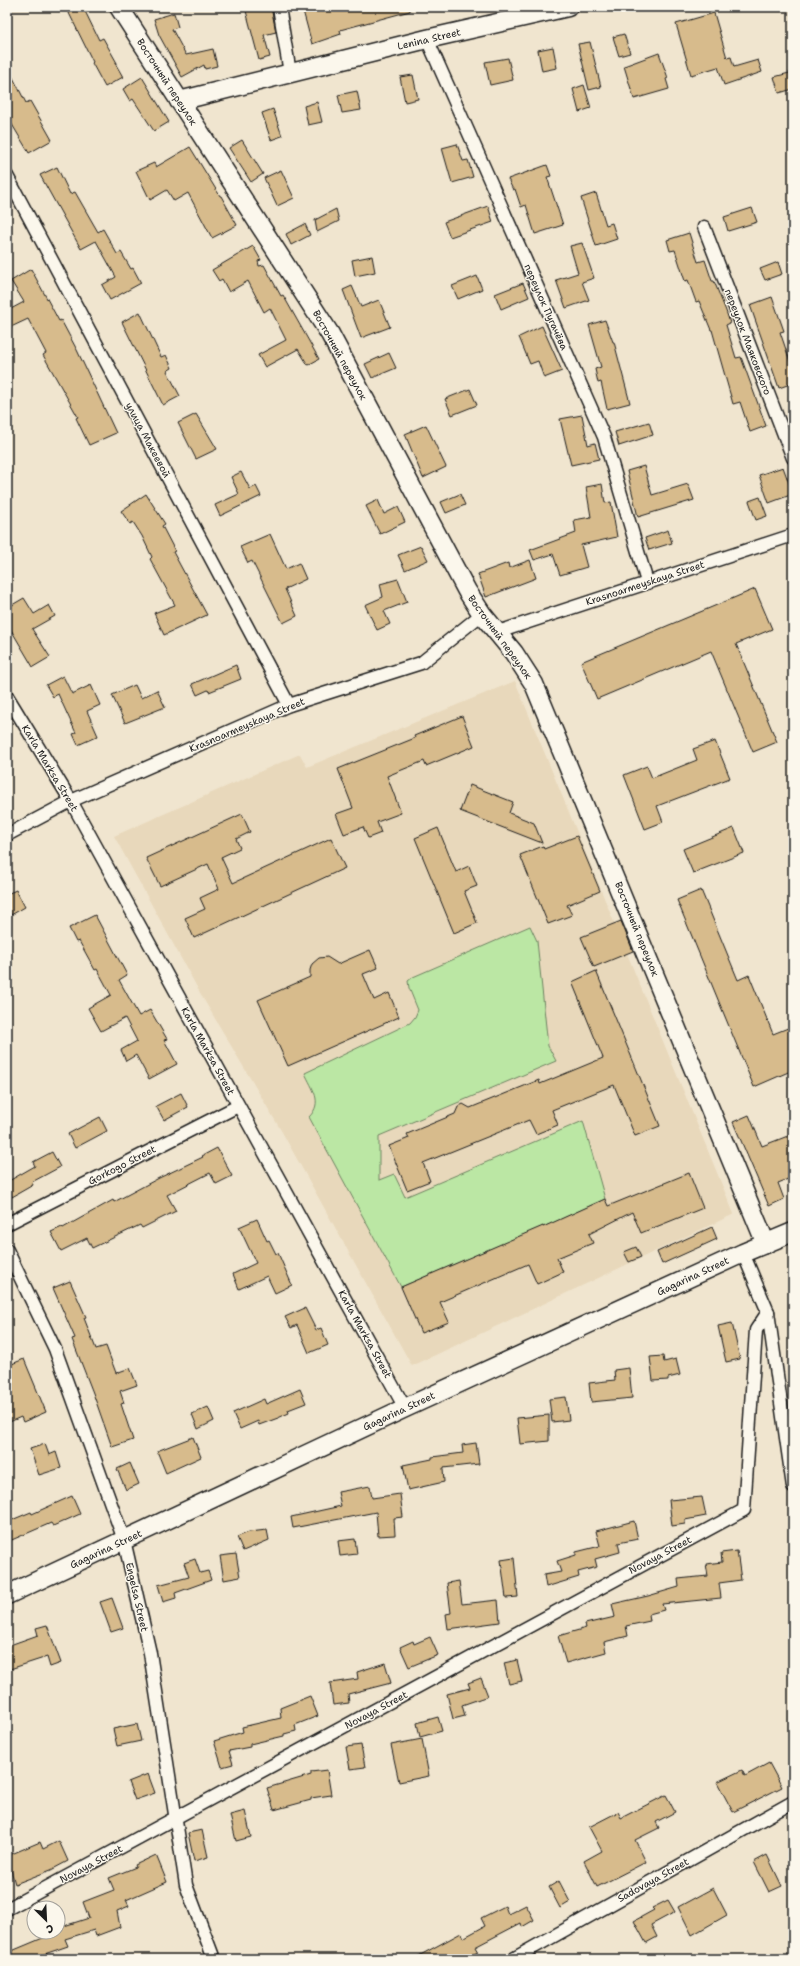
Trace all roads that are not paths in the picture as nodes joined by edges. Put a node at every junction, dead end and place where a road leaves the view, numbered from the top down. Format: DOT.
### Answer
graph roads {
  1 [pos="119,7"];
  2 [pos="279,7"];
  3 [pos="568,7"];
  4 [pos="427,39"];
  5 [pos="290,73"];
  6 [pos="179,101"];
  7 [pos="7,176"];
  8 [pos="704,226"];
  9 [pos="793,458"];
  10 [pos="793,536"];
  11 [pos="647,582"];
  12 [pos="482,614"];
  13 [pos="498,632"];
  14 [pos="7,696"];
  15 [pos="289,705"];
  16 [pos="71,801"];
  17 [pos="7,835"];
  18 [pos="238,1106"];
  19 [pos="7,1224"];
  20 [pos="793,1232"];
  21 [pos="766,1244"];
  22 [pos="7,1250"];
  23 [pos="743,1253"];
  24 [pos="768,1312"];
  25 [pos="405,1408"];
  26 [pos="793,1487"];
  27 [pos="124,1540"];
  28 [pos="7,1594"];
  29 [pos="793,1802"];
  30 [pos="176,1817"];
  31 [pos="7,1909"];
  32 [pos="214,1959"];
  33 [pos="513,1959"];
  1 -- 6 [label="street, Восточный переулок"];
  2 -- 5 [label="street"];
  3 -- 4 [label="street, Lenina Street"];
  4 -- 5 [label="street, Lenina Street"];
  4 -- 11 [label="street, переулок Пугачёва"];
  5 -- 6 [label="street, Lenina Street"];
  6 -- 12 [label="street, Восточный переулок"];
  7 -- 15 [label="street, улица Макеевой"];
  8 -- 9 [label="street, переулок Маяковского"];
  10 -- 11 [label="street, Krasnoarmeyskaya Street"];
  11 -- 13 [label="street, Krasnoarmeyskaya Street"];
  12 -- 13 [label="street, Восточный переулок"];
  12 -- 15 [label="street, Krasnoarmeyskaya Street"];
  13 -- 21 [label="street, Восточный переулок"];
  14 -- 16 [label="street, Karla Marksa Street"];
  15 -- 16 [label="street, Krasnoarmeyskaya Street"];
  16 -- 17 [label="street, Krasnoarmeyskaya Street"];
  16 -- 18 [label="street, Karla Marksa Street"];
  18 -- 19 [label="street, Gorkogo Street"];
  18 -- 25 [label="street, Karla Marksa Street"];
  20 -- 21 [label="street, Gagarina Street"];
  21 -- 23 [label="street, Gagarina Street"];
  22 -- 27 [label="street, Engelsa Street"];
  23 -- 24 [label="street"];
  23 -- 25 [label="street, Gagarina Street"];
  24 -- 26 [label="street"];
  24 -- 30 [label="street, Novaya Street"];
  25 -- 27 [label="street, Gagarina Street"];
  27 -- 28 [label="street, Gagarina Street"];
  27 -- 30 [label="street, Engelsa Street"];
  29 -- 33 [label="street, Sadovaya Street"];
  30 -- 31 [label="street, Novaya Street"];
  30 -- 32 [label="street, Engelsa Street"];
}
